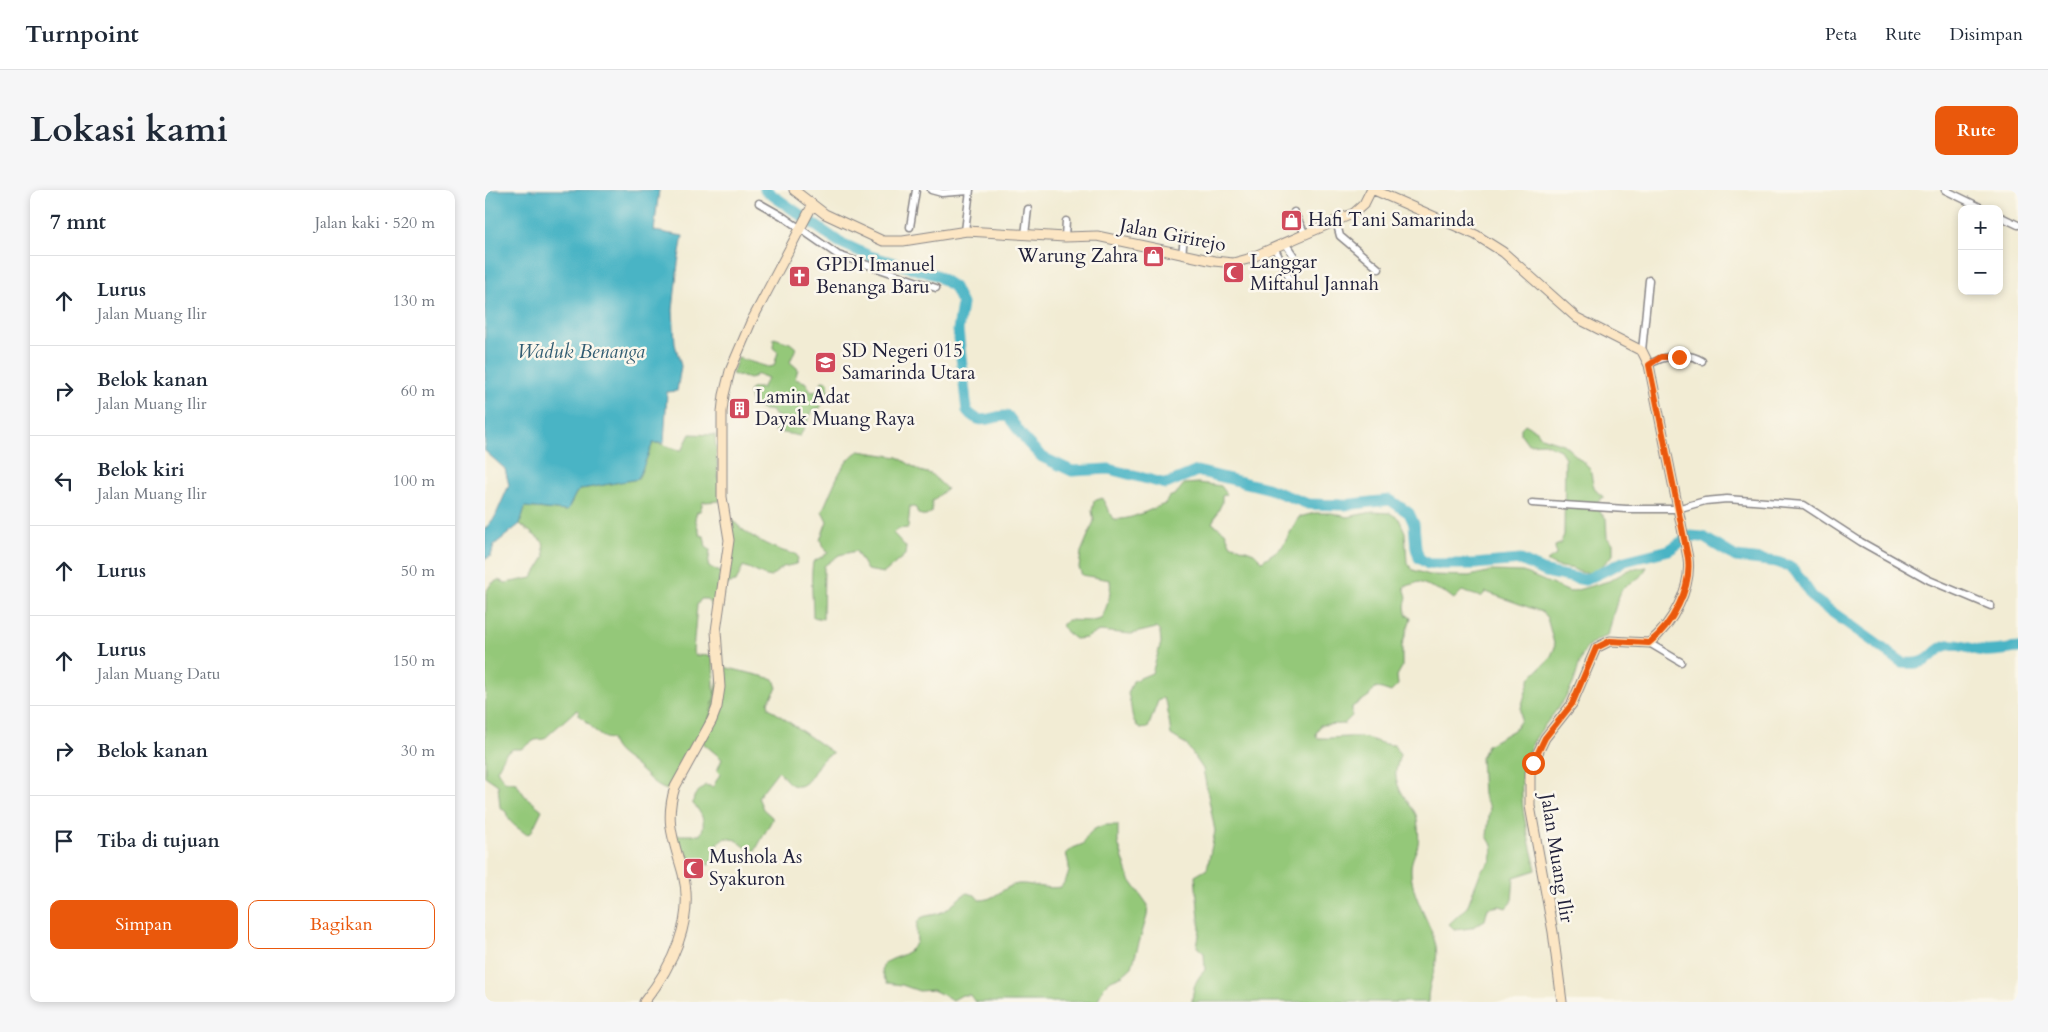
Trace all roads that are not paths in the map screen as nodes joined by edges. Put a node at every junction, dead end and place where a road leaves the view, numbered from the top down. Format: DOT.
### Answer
graph roads {
  1 [pos="794,190"];
  2 [pos="916,190"];
  3 [pos="931,190"];
  4 [pos="1373,190"];
  5 [pos="1945,190"];
  6 [pos="969,191"];
  7 [pos="759,203"];
  8 [pos="1976,205"];
  9 [pos="810,208"];
  10 [pos="1028,209"];
  11 [pos="1294,212"];
  12 [pos="2003,218"];
  13 [pos="1066,221"];
  14 [pos="1336,221"];
  15 [pos="2018,225"];
  16 [pos="910,228"];
  17 [pos="799,229"];
  18 [pos="965,232"];
  19 [pos="1305,234"];
  20 [pos="1025,235"];
  21 [pos="1065,237"];
  22 [pos="1184,237"];
  23 [pos="1285,243"];
  24 [pos="1274,247"];
  25 [pos="1182,255"];
  26 [pos="1294,256"];
  27 [pos="1379,269"];
  28 [pos="1649,280"];
  29 [pos="1293,286"];
  30 [pos="936,288"];
  31 [pos="1642,351"];
  32 [pos="1702,361"];
  33 [pos="1649,365"];
  34 [pos="1532,503"];
  35 [pos="1677,510"];
  36 [pos="1991,606"];
  37 [pos="1649,643"];
  38 [pos="1681,662"];
  39 [pos="644,1002"];
  40 [pos="1562,1002"];
  1 -- 9 [label="main road, Jalan Girirejo"];
  2 -- 16 [label="street"];
  3 -- 6 [label="street"];
  4 -- 14 [label="main road, Jalan Girirejo"];
  4 -- 31 [label="main road"];
  5 -- 8 [label="street"];
  6 -- 18 [label="street"];
  7 -- 17 [label="street"];
  9 -- 17 [label="main road"];
  9 -- 18 [label="main road, Jalan Girirejo"];
  10 -- 20 [label="street"];
  11 -- 19 [label="street"];
  12 -- 15 [label="street"];
  13 -- 21 [label="street"];
  14 -- 19 [label="main road, Jalan Girirejo"];
  14 -- 27 [label="street"];
  17 -- 30 [label="street"];
  17 -- 39 [label="main road"];
  18 -- 20 [label="main road, Jalan Girirejo"];
  19 -- 23 [label="main road, Jalan Girirejo"];
  20 -- 21 [label="main road, Jalan Girirejo"];
  21 -- 25 [label="main road, Jalan Girirejo"];
  22 -- 25 [label="street"];
  23 -- 24 [label="main road, Jalan Girirejo"];
  23 -- 26 [label="street"];
  24 -- 25 [label="main road, Jalan Girirejo"];
  24 -- 29 [label="street"];
  28 -- 31 [label="street"];
  31 -- 33 [label="main road"];
  32 -- 33 [label="street"];
  33 -- 35 [label="main road"];
  34 -- 35 [label="street"];
  35 -- 36 [label="street"];
  35 -- 37 [label="main road"];
  37 -- 38 [label="street"];
  37 -- 40 [label="main road, Jalan Muang Ilir"];
}
